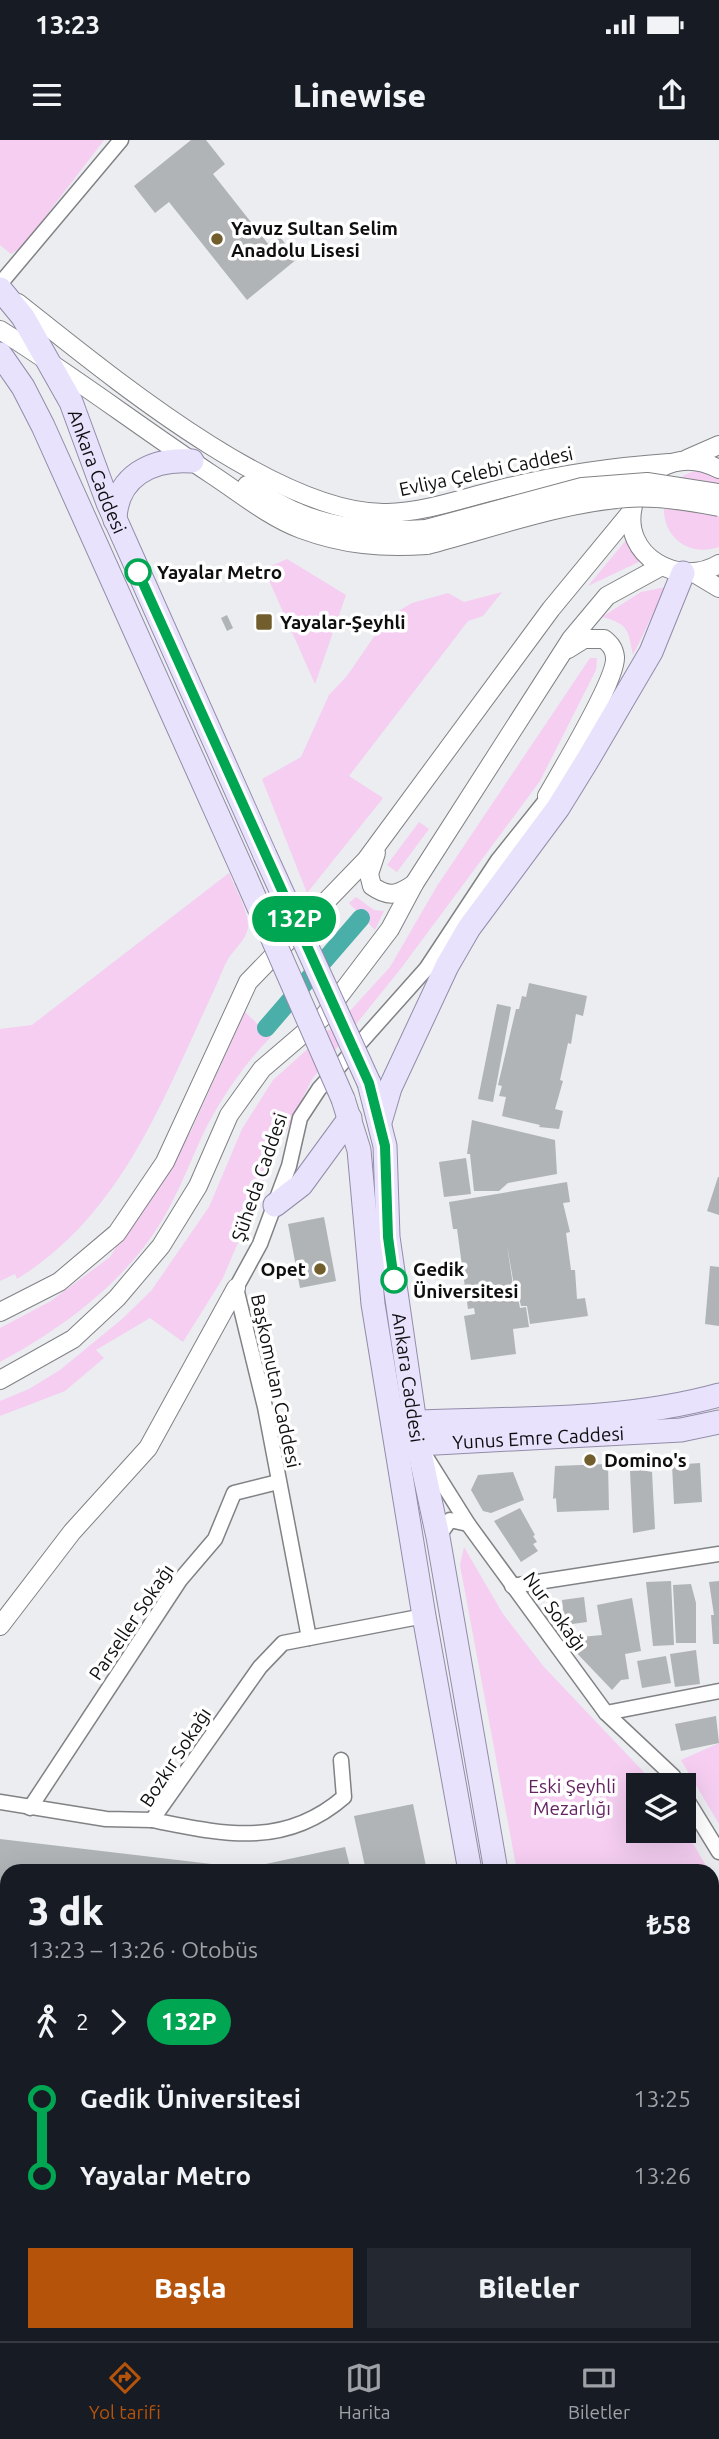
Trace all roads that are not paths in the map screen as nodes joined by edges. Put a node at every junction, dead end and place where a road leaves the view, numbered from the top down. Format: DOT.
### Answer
graph roads {
  1 [pos="121,140"];
  2 [pos="0,287"];
  3 [pos="0,330"];
  4 [pos="56,333"];
  5 [pos="0,354"];
  6 [pos="47,359"];
  7 [pos="719,445"];
  8 [pos="192,461"];
  9 [pos="677,461"];
  10 [pos="719,470"];
  11 [pos="719,493"];
  12 [pos="719,507"];
  13 [pos="631,512"];
  14 [pos="115,520"];
  15 [pos="427,537"];
  16 [pos="719,564"];
  17 [pos="660,566"];
  18 [pos="688,573"];
  19 [pos="719,588"];
  20 [pos="562,653"];
  21 [pos="587,761"];
  22 [pos="547,796"];
  23 [pos="379,843"];
  24 [pos="414,884"];
  25 [pos="347,1108"];
  26 [pos="380,1122"];
  27 [pos="275,1205"];
  28 [pos="236,1288"];
  29 [pos="0,1312"];
  30 [pos="0,1380"];
  31 [pos="719,1395"];
  32 [pos="719,1422"];
  33 [pos="417,1433"];
  34 [pos="394,1437"];
  35 [pos="278,1482"];
  36 [pos="468,1524"];
  37 [pos="438,1536"];
  38 [pos="719,1554"];
  39 [pos="512,1586"];
  40 [pos="424,1616"];
  41 [pos="0,1626"];
  42 [pos="309,1638"];
  43 [pos="719,1691"];
  44 [pos="606,1713"];
  45 [pos="341,1760"];
  46 [pos="670,1773"];
  47 [pos="0,1802"];
  48 [pos="30,1808"];
  49 [pos="696,1815"];
  50 [pos="152,1820"];
  51 [pos="719,1852"];
  52 [pos="470,1864"];
  53 [pos="495,1864"];
  1 -- 2 [label="street"];
  2 -- 4 [label="street, Evliya Çelebi Caddesi"];
  2 -- 6 [label="main road, Ankara Caddesi"];
  3 -- 6 [label="street"];
  4 -- 9 [label="street, Evliya Çelebi Caddesi"];
  4 -- 15 [label="street"];
  5 -- 25 [label="main road, Ankara Caddesi, bridge"];
  6 -- 8 [label="street"];
  6 -- 14 [label="main road, Ankara Caddesi"];
  7 -- 9 [label="street"];
  8 -- 14 [label="main road"];
  8 -- 15 [label="street"];
  9 -- 10 [label="street"];
  9 -- 13 [label="street"];
  11 -- 15 [label="street, Evliya Çelebi Caddesi, bridge"];
  12 -- 15 [label="street, bridge"];
  13 -- 17 [label="street"];
  13 -- 23 [label="street"];
  14 -- 26 [label="main road, Ankara Caddesi, bridge"];
  16 -- 18 [label="street"];
  17 -- 18 [label="street"];
  17 -- 20 [label="street"];
  18 -- 19 [label="street"];
  18 -- 21 [label="main road"];
  20 -- 22 [label="street"];
  20 -- 24 [label="street"];
  21 -- 22 [label="street, Şüheda Caddesi"];
  21 -- 26 [label="main road"];
  22 -- 27 [label="street, Şüheda Caddesi"];
  23 -- 24 [label="street"];
  23 -- 29 [label="street"];
  24 -- 30 [label="street"];
  25 -- 27 [label="main road"];
  25 -- 34 [label="main road, Ankara Caddesi"];
  26 -- 33 [label="main road, Ankara Caddesi"];
  27 -- 28 [label="street, Şüheda Caddesi"];
  28 -- 35 [label="street, Başkomutan Caddesi"];
  28 -- 41 [label="street, Şüheda Caddesi"];
  31 -- 33 [label="main road, Yunus Emre Caddesi"];
  32 -- 33 [label="main road, Yunus Emre Caddesi"];
  33 -- 34 [label="main road, Yunus Emre Caddesi"];
  33 -- 36 [label="street, Nur Sokağı"];
  33 -- 37 [label="main road, Ankara Caddesi"];
  34 -- 40 [label="main road, Ankara Caddesi"];
  35 -- 42 [label="street, Başkomutan Caddesi"];
  35 -- 48 [label="street, Parseller Sokağı"];
  36 -- 37 [label="street"];
  36 -- 39 [label="street, Nur Sokağı"];
  37 -- 53 [label="main road, Ankara Caddesi"];
  38 -- 39 [label="street"];
  39 -- 44 [label="street, Nur Sokağı"];
  40 -- 42 [label="street, Bozkır Sokağı"];
  40 -- 52 [label="main road, Ankara Caddesi"];
  42 -- 50 [label="street, Bozkır Sokağı"];
  43 -- 44 [label="street"];
  44 -- 46 [label="street, Nur Sokağı"];
  45 -- 50 [label="street, Bozkır Sokağı"];
  47 -- 48 [label="street"];
  48 -- 50 [label="street"];
  49 -- 51 [label="street"];
}
